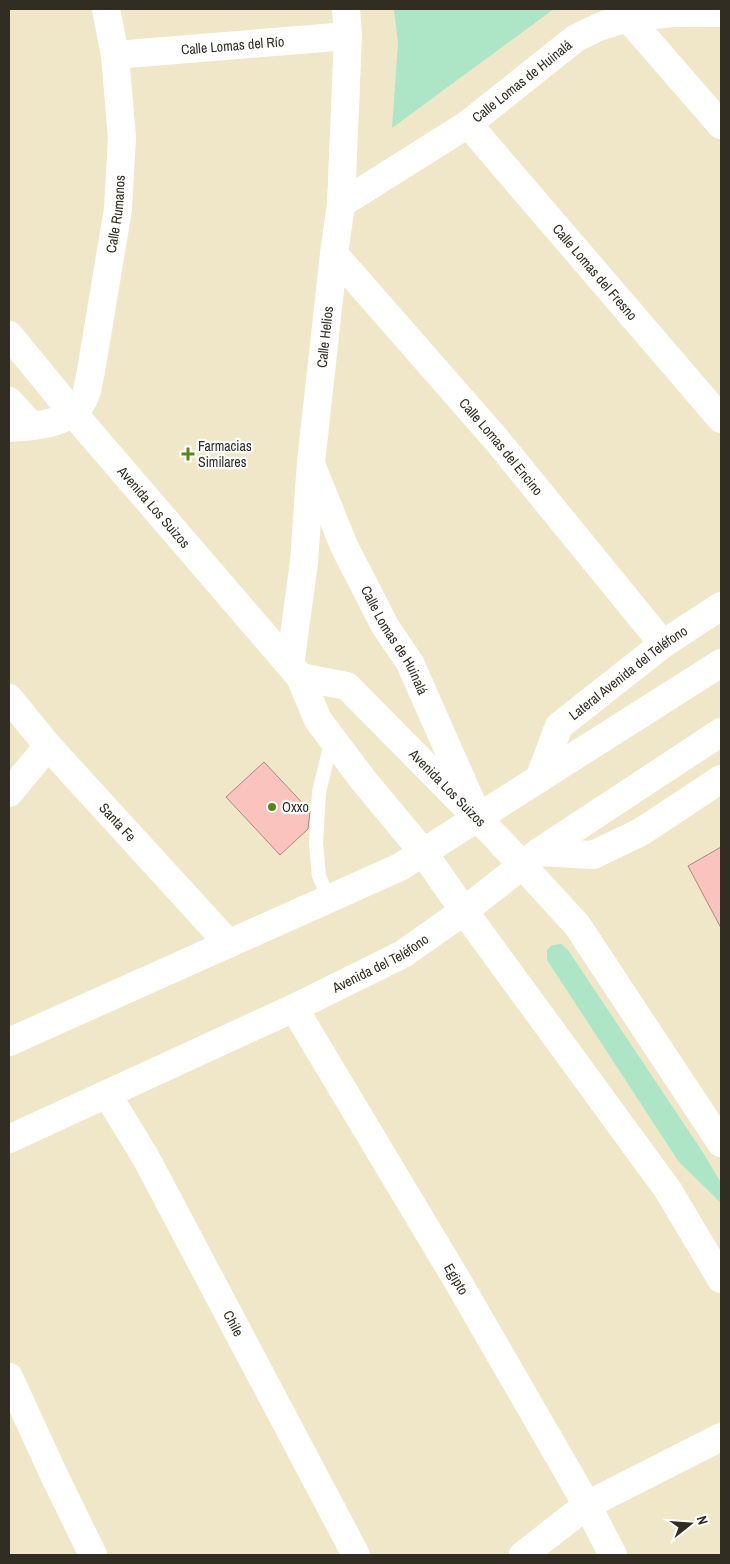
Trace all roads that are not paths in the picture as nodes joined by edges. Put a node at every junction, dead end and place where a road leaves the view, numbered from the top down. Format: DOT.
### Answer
graph roads {
  1 [pos="106,9"];
  2 [pos="346,9"];
  3 [pos="721,13"];
  4 [pos="628,18"];
  5 [pos="348,36"];
  6 [pos="115,55"];
  7 [pos="468,124"];
  8 [pos="721,125"];
  9 [pos="341,204"];
  10 [pos="334,254"];
  11 [pos="9,335"];
  12 [pos="9,401"];
  13 [pos="73,413"];
  14 [pos="721,419"];
  15 [pos="20,427"];
  16 [pos="311,462"];
  17 [pos="721,606"];
  18 [pos="663,644"];
  19 [pos="721,663"];
  20 [pos="295,671"];
  21 [pos="9,698"];
  22 [pos="721,732"];
  23 [pos="332,738"];
  24 [pos="48,746"];
  25 [pos="539,779"];
  26 [pos="721,779"];
  27 [pos="9,793"];
  28 [pos="478,817"];
  29 [pos="423,852"];
  30 [pos="530,859"];
  31 [pos="329,899"];
  32 [pos="464,911"];
  33 [pos="229,944"];
  34 [pos="294,1008"];
  35 [pos="9,1042"];
  36 [pos="107,1094"];
  37 [pos="9,1140"];
  38 [pos="721,1143"];
  39 [pos="721,1279"];
  40 [pos="9,1377"];
  41 [pos="721,1437"];
  42 [pos="587,1505"];
  43 [pos="93,1555"];
  44 [pos="356,1555"];
  45 [pos="523,1555"];
  46 [pos="613,1555"];
  1 -- 6 [label="street, Calle Rumanos"];
  2 -- 5 [label="street, Calle Helios"];
  3 -- 4 [label="street, Calle Lomas de Huinalá"];
  4 -- 7 [label="street, Calle Lomas de Huinalá"];
  4 -- 8 [label="street"];
  5 -- 6 [label="street, Calle Lomas del Río"];
  5 -- 9 [label="street, Calle Helios"];
  6 -- 13 [label="street, Calle Rumanos"];
  7 -- 9 [label="street, Calle Lomas de Huinalá"];
  7 -- 14 [label="street, Calle Lomas del Fresno"];
  9 -- 10 [label="street, Calle Helios"];
  10 -- 16 [label="street, Calle Helios"];
  10 -- 18 [label="street, Calle Lomas del Encino"];
  11 -- 13 [label="street, Avenida Los Suizos"];
  12 -- 15 [label="street"];
  13 -- 15 [label="street"];
  13 -- 20 [label="street, Avenida Los Suizos"];
  16 -- 20 [label="street, Calle Helios"];
  16 -- 28 [label="street, Calle Lomas de Huinalá"];
  17 -- 18 [label="street, Lateral Avenida del Teléfono"];
  18 -- 25 [label="street, Lateral Avenida del Teléfono"];
  19 -- 25 [label="street"];
  20 -- 23 [label="street, Avenida Los Suizos"];
  20 -- 28 [label="street, Avenida Los Suizos"];
  21 -- 24 [label="street, Santa Fe"];
  22 -- 30 [label="street, Avenida del Teléfono"];
  23 -- 29 [label="street, Avenida Los Suizos"];
  23 -- 31 [label="lane"];
  24 -- 27 [label="street"];
  24 -- 33 [label="street, Santa Fe"];
  25 -- 28 [label="street"];
  26 -- 30 [label="street"];
  28 -- 29 [label="street"];
  28 -- 30 [label="street, Avenida Los Suizos"];
  29 -- 31 [label="street"];
  29 -- 32 [label="street, Avenida Los Suizos"];
  30 -- 32 [label="street, Avenida del Teléfono"];
  30 -- 38 [label="street, Avenida Los Suizos"];
  31 -- 33 [label="street"];
  32 -- 34 [label="street, Avenida del Teléfono"];
  32 -- 39 [label="street, Avenida Los Suizos"];
  33 -- 35 [label="street"];
  34 -- 36 [label="street, Avenida del Teléfono"];
  34 -- 42 [label="street, Egipto"];
  36 -- 37 [label="street, Avenida del Teléfono"];
  36 -- 44 [label="street, Chile"];
  40 -- 43 [label="street"];
  41 -- 42 [label="street"];
  42 -- 45 [label="street"];
  42 -- 46 [label="street, Egipto"];
}
